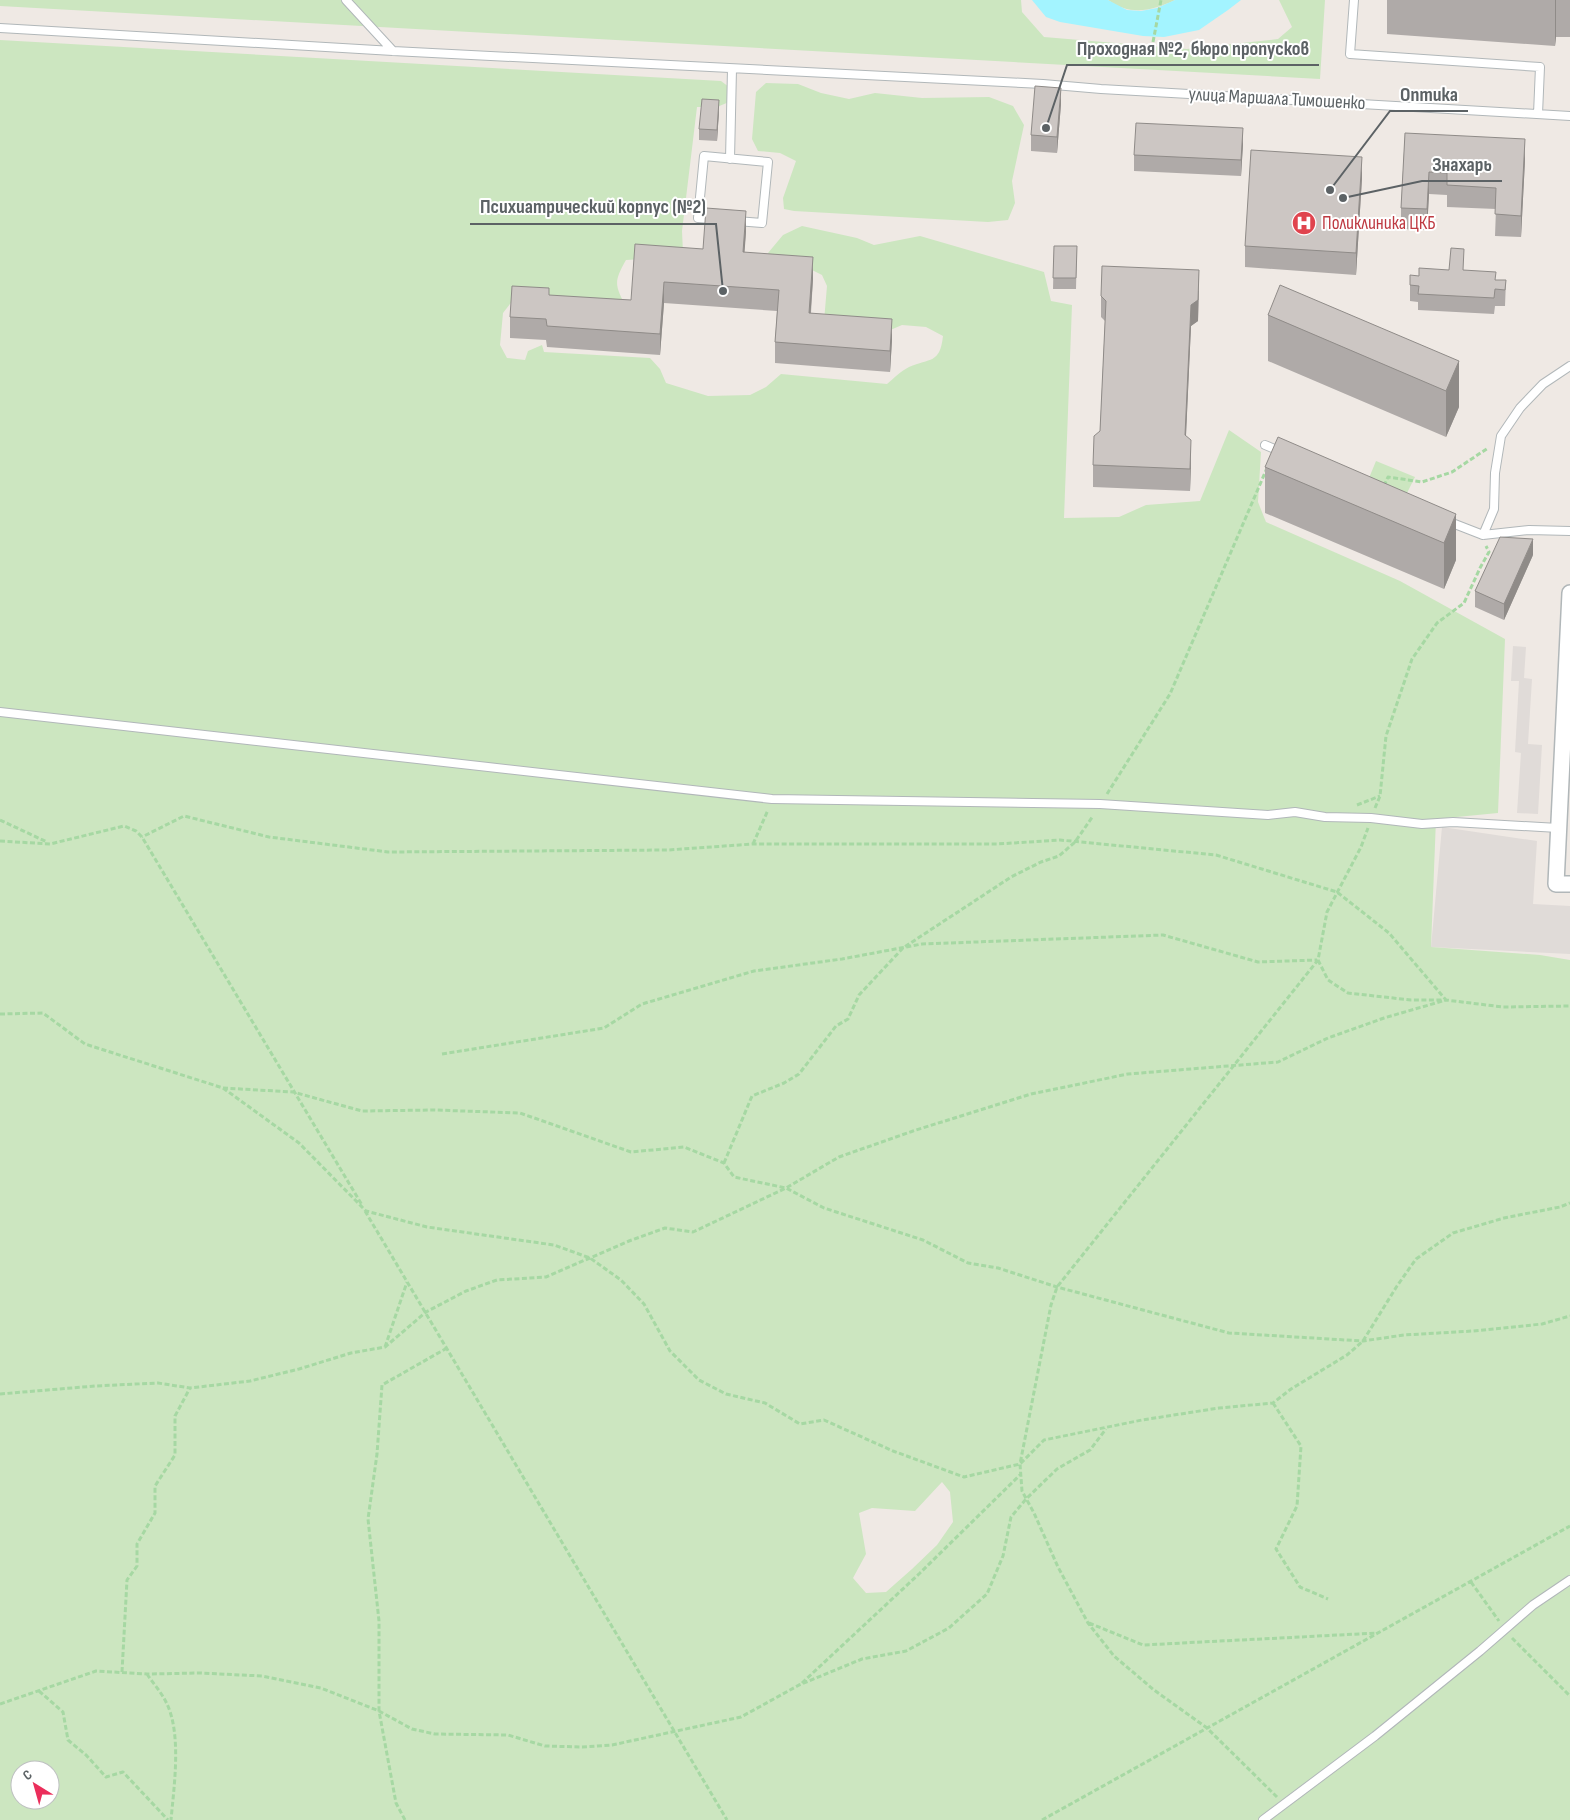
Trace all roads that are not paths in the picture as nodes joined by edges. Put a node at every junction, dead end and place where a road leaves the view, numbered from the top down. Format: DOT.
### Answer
graph roads {
  1 [pos="346,0"];
  2 [pos="1354,0"];
  3 [pos="0,28"];
  4 [pos="393,52"];
  5 [pos="732,68"];
  6 [pos="1538,114"];
  7 [pos="1570,116"];
  8 [pos="730,158"];
  9 [pos="1570,366"];
  10 [pos="1265,445"];
  11 [pos="1293,457"];
  12 [pos="1440,518"];
  13 [pos="1570,531"];
  14 [pos="1483,536"];
  15 [pos="1570,593"];
  16 [pos="0,712"];
  17 [pos="1558,828"];
  18 [pos="1570,884"];
  19 [pos="1570,1580"];
  20 [pos="1263,1820"];
  1 -- 4 [label="lane"];
  2 -- 6 [label="lane"];
  3 -- 4 [label="lane, улица Маршала Тимошенко"];
  4 -- 5 [label="lane, улица Маршала Тимошенко"];
  5 -- 6 [label="lane, улица Маршала Тимошенко"];
  5 -- 8 [label="lane"];
  6 -- 7 [label="lane, улица Маршала Тимошенко"];
  8 -- 8 [label="lane"];
  9 -- 14 [label="lane"];
  10 -- 11 [label="lane"];
  12 -- 14 [label="lane"];
  13 -- 14 [label="lane"];
  15 -- 17 [label="street"];
  16 -- 17 [label="lane"];
  17 -- 18 [label="street"];
  19 -- 20 [label="lane"];
}
